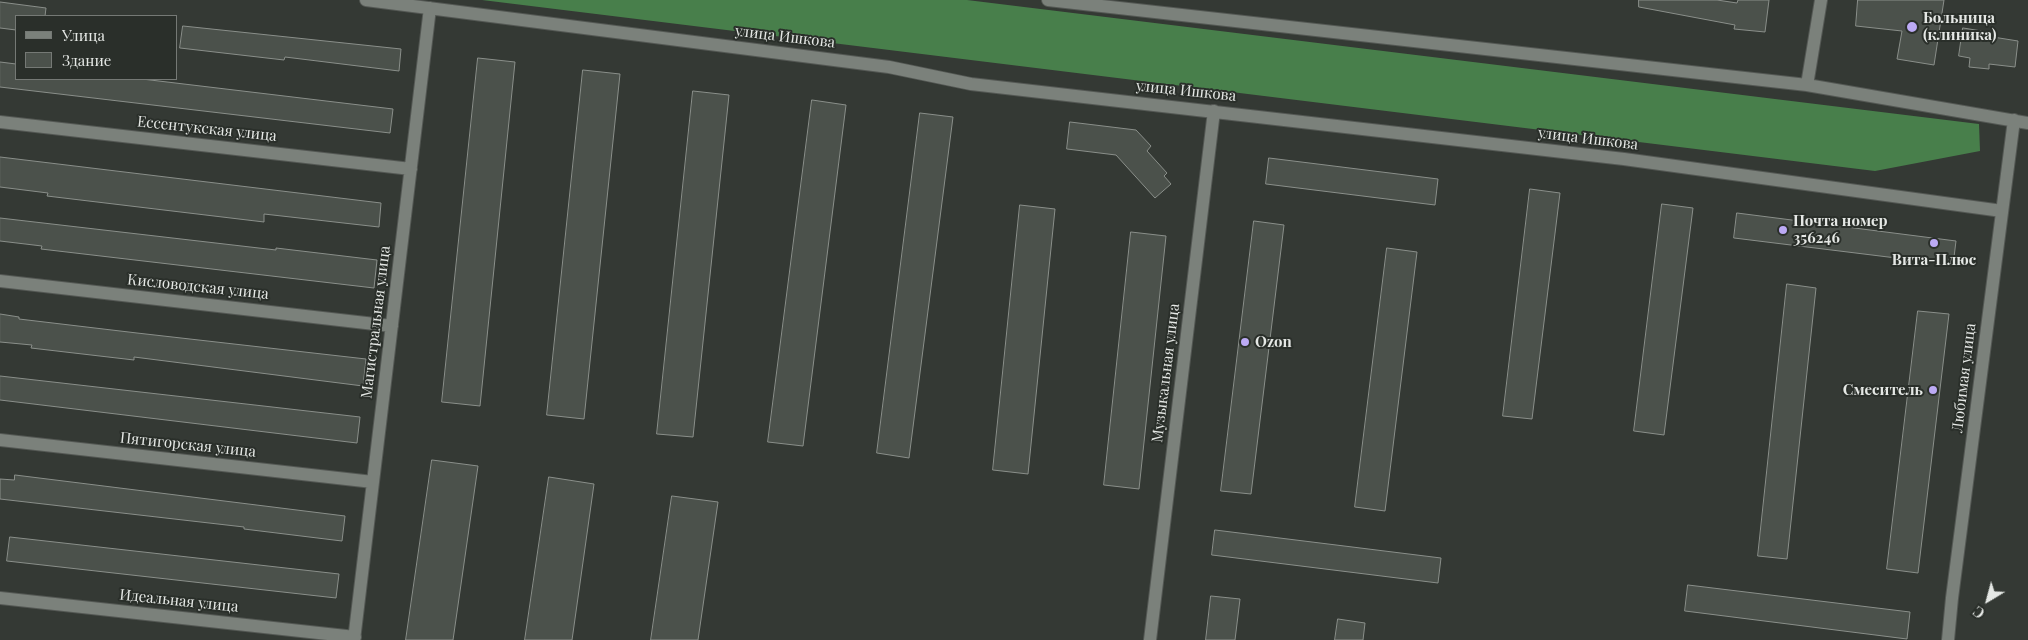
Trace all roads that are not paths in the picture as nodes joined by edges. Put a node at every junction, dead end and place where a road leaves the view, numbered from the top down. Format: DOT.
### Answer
graph roads {
  1 [pos="366,0"];
  2 [pos="1048,0"];
  3 [pos="1821,0"];
  4 [pos="430,8"];
  5 [pos="1806,86"];
  6 [pos="1214,111"];
  7 [pos="2014,120"];
  8 [pos="0,122"];
  9 [pos="2028,123"];
  10 [pos="411,168"];
  11 [pos="2002,211"];
  12 [pos="0,281"];
  13 [pos="392,326"];
  14 [pos="0,440"];
  15 [pos="373,482"];
  16 [pos="0,598"];
  17 [pos="354,639"];
  18 [pos="1150,640"];
  19 [pos="1948,640"];
  1 -- 4 [label="street, улица Ишкова"];
  2 -- 5 [label="street"];
  3 -- 5 [label="street"];
  4 -- 6 [label="street, улица Ишкова"];
  4 -- 10 [label="street, Магистральная улица"];
  5 -- 7 [label="street"];
  6 -- 11 [label="street, улица Ишкова"];
  6 -- 18 [label="street, Музыкальная улица"];
  7 -- 9 [label="street"];
  7 -- 11 [label="street, Любимая улица"];
  8 -- 10 [label="street, Ессентукская улица"];
  10 -- 13 [label="street, Магистральная улица"];
  11 -- 19 [label="street, Любимая улица"];
  12 -- 13 [label="street, Кисловодская улица"];
  13 -- 15 [label="street, Магистральная улица"];
  14 -- 15 [label="street, Пятигорская улица"];
  15 -- 17 [label="street, Магистральная улица"];
  16 -- 17 [label="street, Идеальная улица"];
}
